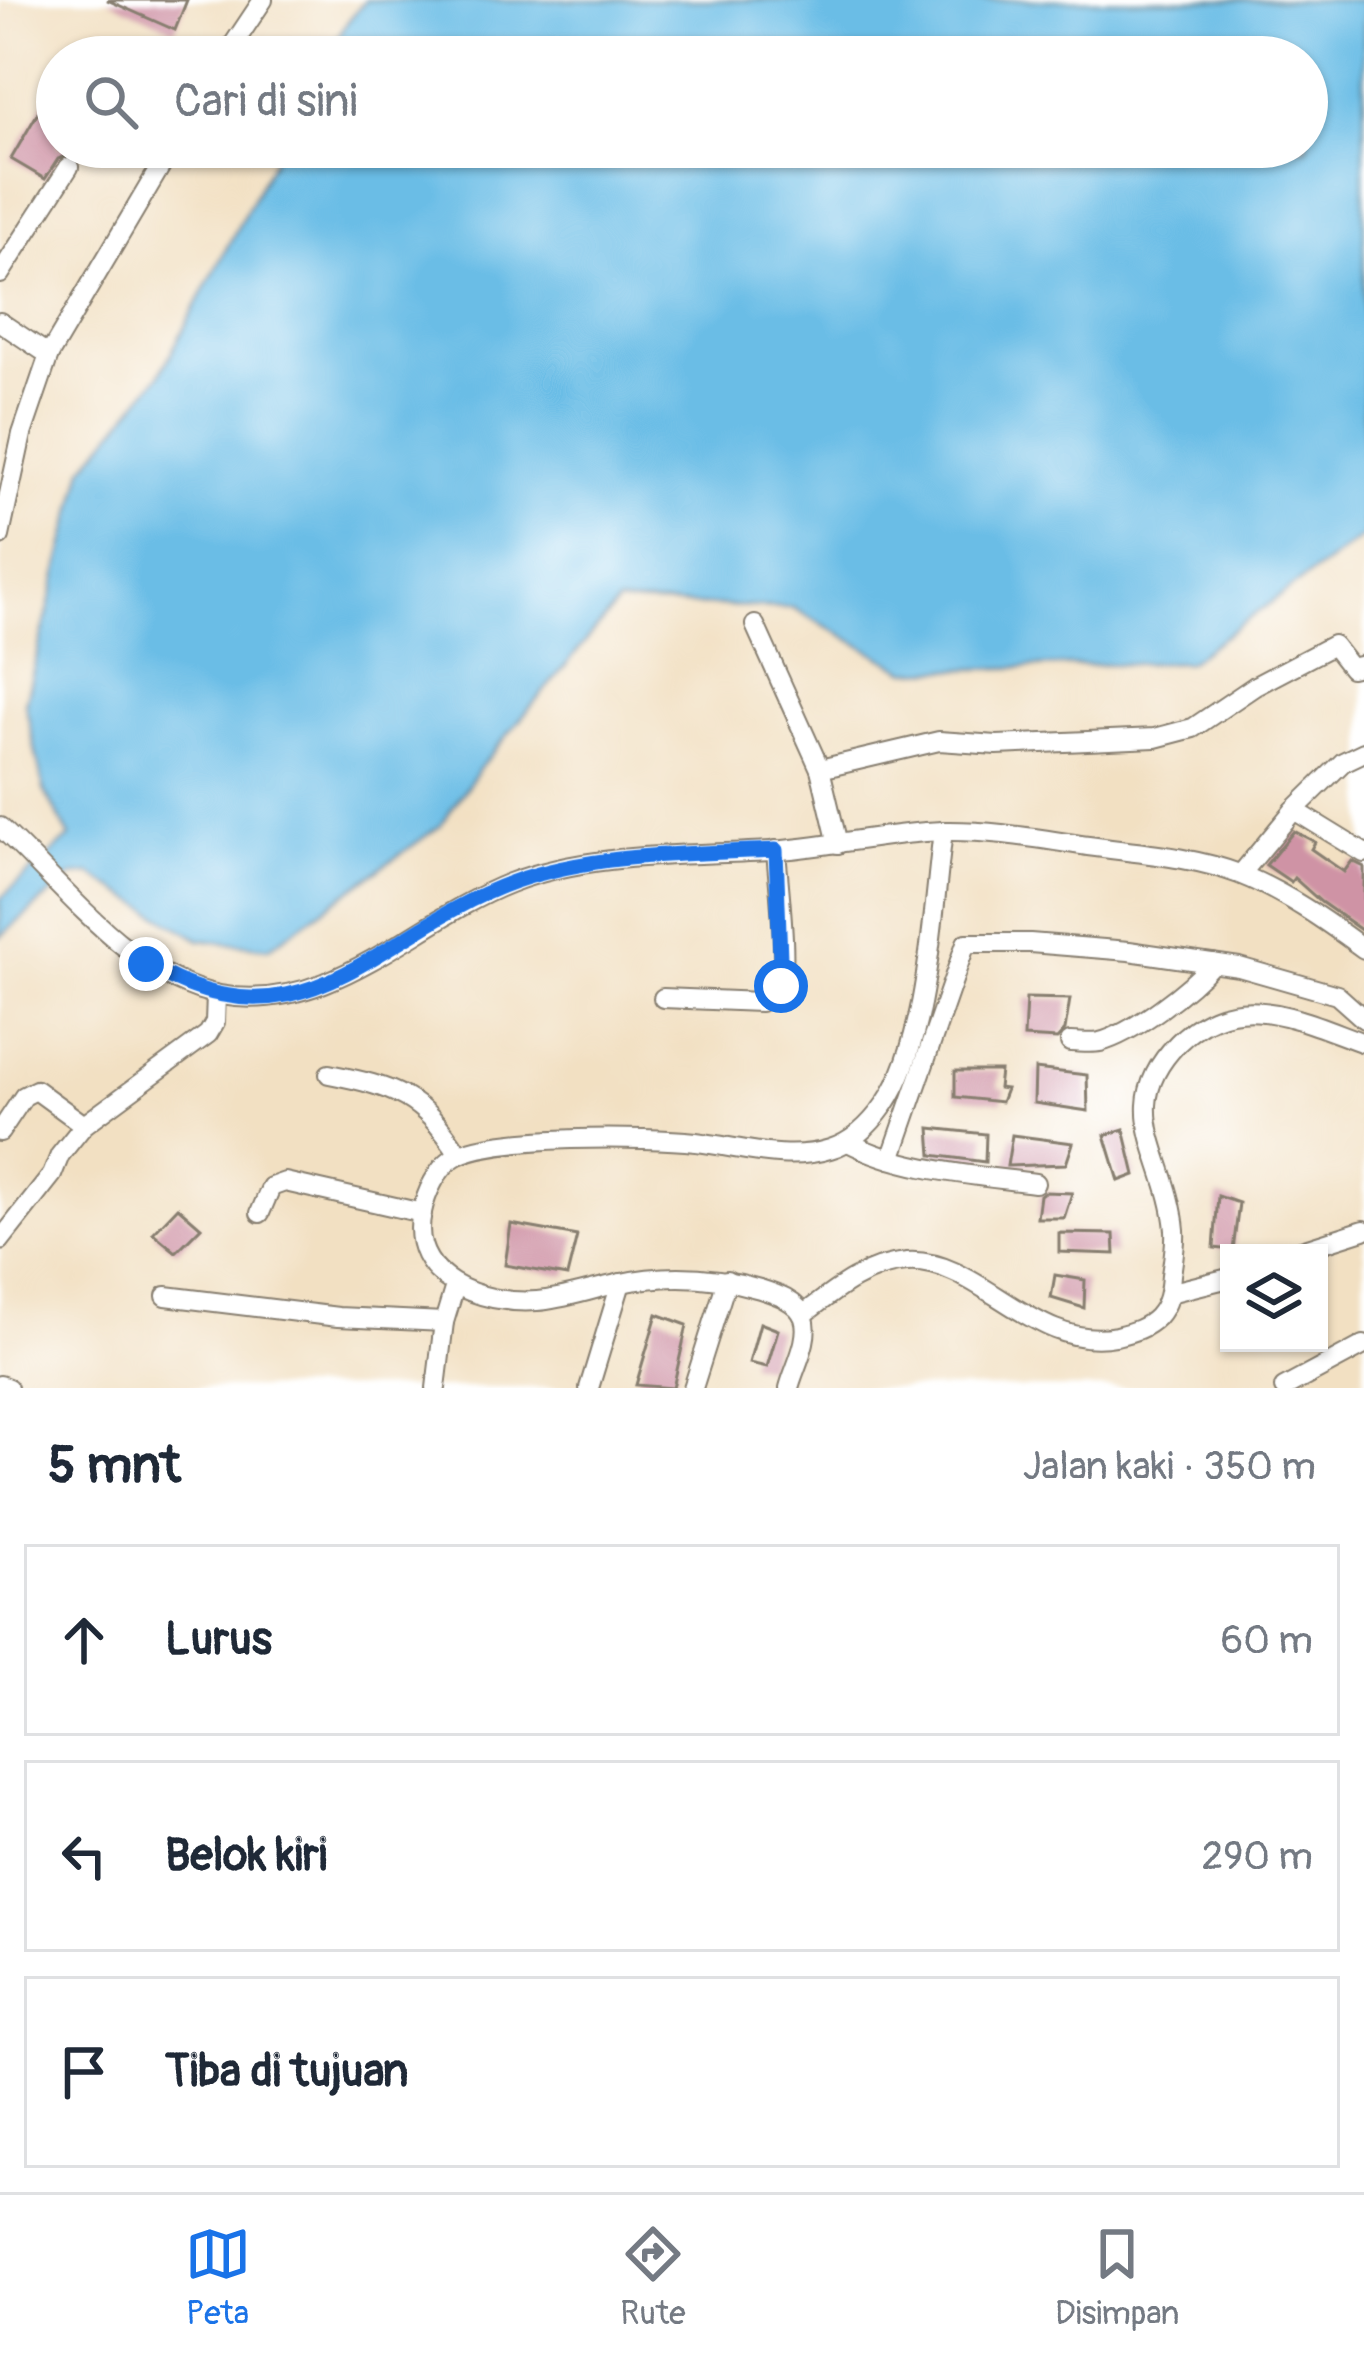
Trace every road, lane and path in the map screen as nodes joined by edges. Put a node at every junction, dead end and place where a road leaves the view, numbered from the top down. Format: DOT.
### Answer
graph roads {
  1 [pos="262,0"];
  2 [pos="239,36"];
  3 [pos="69,168"];
  4 [pos="160,168"];
  5 [pos="0,274"];
  6 [pos="0,322"];
  7 [pos="49,355"];
  8 [pos="0,536"];
  9 [pos="755,625"];
  10 [pos="1364,665"];
  11 [pos="1364,752"];
  12 [pos="820,770"];
  13 [pos="1294,810"];
  14 [pos="0,826"];
  15 [pos="943,831"];
  16 [pos="838,844"];
  17 [pos="776,850"];
  18 [pos="1364,853"];
  19 [pos="1241,874"];
  20 [pos="1364,949"];
  21 [pos="1214,963"];
  22 [pos="216,995"];
  23 [pos="663,998"];
  24 [pos="1364,1018"];
  25 [pos="1070,1042"];
  26 [pos="1364,1043"];
  27 [pos="329,1074"];
  28 [pos="84,1125"];
  29 [pos="0,1132"];
  30 [pos="848,1142"];
  31 [pos="459,1154"];
  32 [pos="891,1159"];
  33 [pos="1035,1183"];
  34 [pos="260,1213"];
  35 [pos="422,1213"];
  36 [pos="1364,1230"];
  37 [pos="0,1241"];
  38 [pos="1320,1244"];
  39 [pos="727,1280"];
  40 [pos="1220,1280"];
  41 [pos="621,1282"];
  42 [pos="455,1286"];
  43 [pos="1169,1293"];
  44 [pos="166,1296"];
  45 [pos="803,1316"];
  46 [pos="444,1322"];
  47 [pos="1364,1345"];
  48 [pos="790,1384"];
  49 [pos="436,1388"];
  50 [pos="589,1388"];
  51 [pos="692,1388"];
  52 [pos="812,1388"];
  53 [pos="1284,1388"];
  1 -- 2 [label="street"];
  3 -- 5 [label="street"];
  4 -- 7 [label="street"];
  6 -- 7 [label="street"];
  7 -- 8 [label="street"];
  9 -- 12 [label="street"];
  10 -- 12 [label="street"];
  11 -- 13 [label="street"];
  12 -- 16 [label="street"];
  13 -- 18 [label="street"];
  13 -- 19 [label="street"];
  14 -- 22 [label="street"];
  15 -- 16 [label="street"];
  15 -- 19 [label="street"];
  15 -- 30 [label="street"];
  16 -- 17 [label="street"];
  17 -- 22 [label="street"];
  17 -- 23 [label="street"];
  19 -- 20 [label="street"];
  21 -- 24 [label="street"];
  21 -- 25 [label="street"];
  21 -- 32 [label="street"];
  22 -- 28 [label="street"];
  26 -- 43 [label="street"];
  27 -- 31 [label="street"];
  28 -- 29 [label="street"];
  28 -- 37 [label="street"];
  30 -- 31 [label="street"];
  30 -- 32 [label="street"];
  31 -- 35 [label="street"];
  32 -- 33 [label="street"];
  34 -- 35 [label="street"];
  35 -- 42 [label="street"];
  36 -- 38 [label="street"];
  39 -- 41 [label="street"];
  39 -- 45 [label="street"];
  39 -- 51 [label="street"];
  40 -- 43 [label="street"];
  41 -- 42 [label="street"];
  41 -- 50 [label="street"];
  42 -- 46 [label="street"];
  43 -- 45 [label="street"];
  44 -- 46 [label="street"];
  45 -- 48 [label="street"];
  46 -- 49 [label="street"];
  47 -- 53 [label="street"];
  48 -- 52 [label="street"];
}
